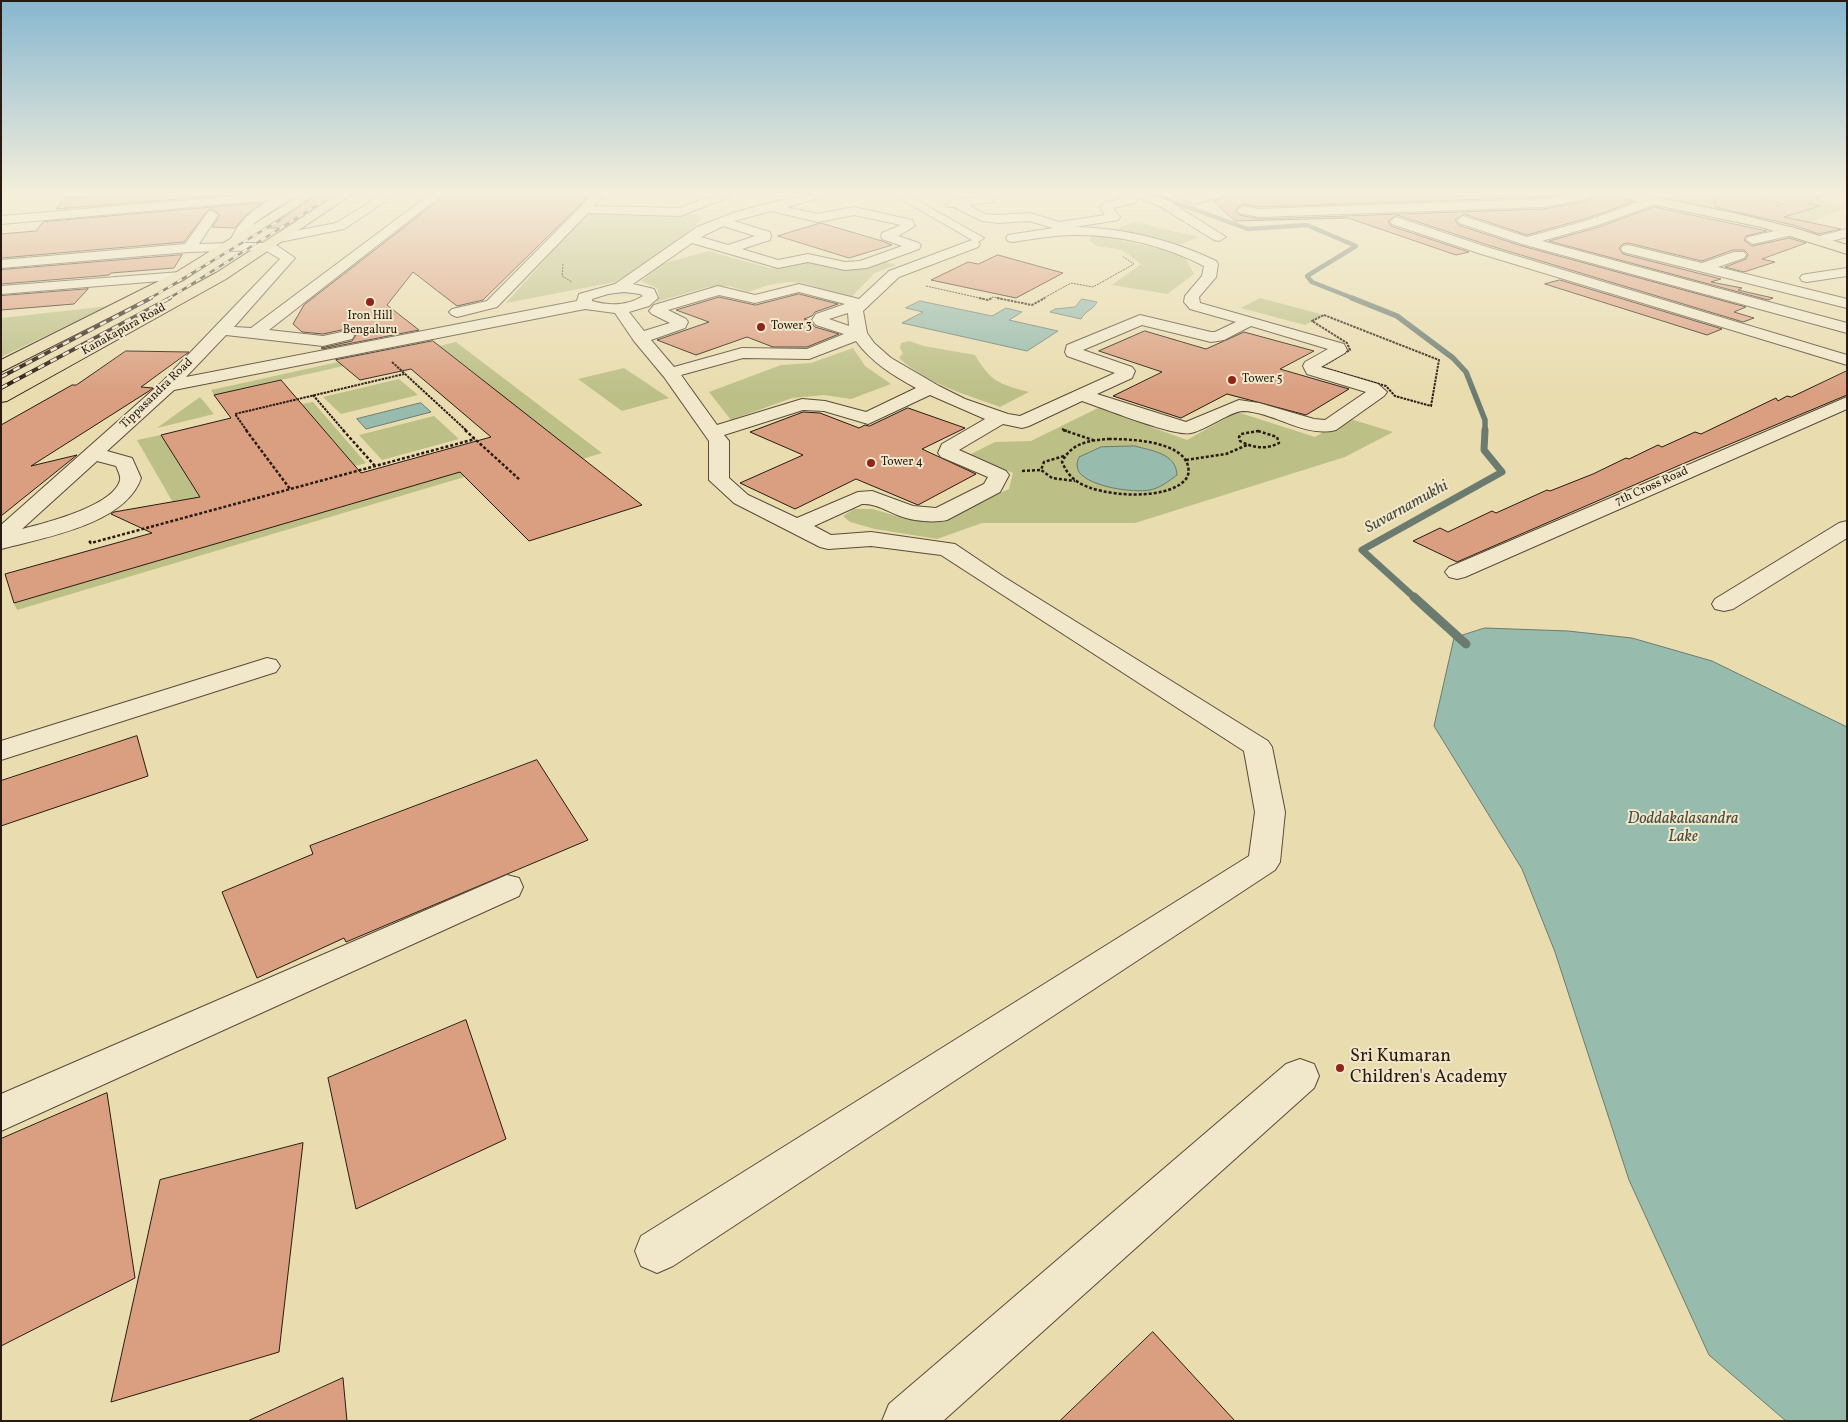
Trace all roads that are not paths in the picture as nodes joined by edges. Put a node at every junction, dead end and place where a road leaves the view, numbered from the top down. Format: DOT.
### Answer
graph roads {
  1 [pos="32,261"];
  2 [pos="204,261"];
  3 [pos="243,261"];
  4 [pos="285,261"];
  5 [pos="349,261"];
  6 [pos="533,261"];
  7 [pos="657,261"];
  8 [pos="769,261"];
  9 [pos="791,261"];
  10 [pos="827,261"];
  11 [pos="872,261"];
  12 [pos="931,261"];
  13 [pos="1207,261"];
  14 [pos="1518,261"];
  15 [pos="1605,261"];
  16 [pos="1676,261"];
  17 [pos="1721,261"];
  18 [pos="1,264"];
  19 [pos="1703,268"];
  20 [pos="1843,274"];
  21 [pos="180,276"];
  22 [pos="1807,278"];
  23 [pos="620,287"];
  24 [pos="1,290"];
  25 [pos="585,304"];
  26 [pos="862,304"];
  27 [pos="1847,304"];
  28 [pos="620,308"];
  29 [pos="445,315"];
  30 [pos="1250,321"];
  31 [pos="1847,328"];
  32 [pos="222,330"];
  33 [pos="361,333"];
  34 [pos="254,334"];
  35 [pos="859,334"];
  36 [pos="640,338"];
  37 [pos="1847,343"];
  38 [pos="1820,352"];
  39 [pos="1847,360"];
  40 [pos="1,367"];
  41 [pos="670,372"];
  42 [pos="168,386"];
  43 [pos="931,388"];
  44 [pos="1082,394"];
  45 [pos="1,398"];
  46 [pos="1847,402"];
  47 [pos="1000,418"];
  48 [pos="714,432"];
  49 [pos="94,454"];
  50 [pos="797,526"];
  51 [pos="1847,528"];
  52 [pos="1,537"];
  53 [pos="1,542"];
  54 [pos="1458,572"];
  55 [pos="1724,604"];
  56 [pos="267,666"];
  57 [pos="1,751"];
  58 [pos="507,887"];
  59 [pos="1300,1076"];
  60 [pos="1,1113"];
  61 [pos="658,1251"];
  62 [pos="906,1421"];
  1 -- 18 [label="street"];
  2 -- 21 [label="main road, Kanakapura Road"];
  3 -- 45 [label="main road, Kanakapura Road"];
  4 -- 32 [label="street, Tippasandra Road"];
  5 -- 34 [label="street"];
  6 -- 29 [label="street"];
  7 -- 23 [label="street"];
  8 -- 9 [label="street"];
  10 -- 11 [label="street"];
  12 -- 26 [label="street"];
  13 -- 30 [label="street"];
  14 -- 38 [label="street"];
  15 -- 31 [label="street"];
  16 -- 19 [label="street"];
  17 -- 19 [label="street"];
  19 -- 27 [label="street"];
  20 -- 22 [label="street"];
  21 -- 24 [label="street"];
  21 -- 40 [label="main road, Kanakapura Road"];
  23 -- 25 [label="street"];
  23 -- 28 [label="street"];
  25 -- 28 [label="street"];
  25 -- 42 [label="street"];
  26 -- 35 [label="street"];
  26 -- 35 [label="street"];
  26 -- 36 [label="street"];
  28 -- 36 [label="street"];
  30 -- 44 [label="street"];
  30 -- 44 [label="street"];
  32 -- 34 [label="street"];
  32 -- 42 [label="street, Tippasandra Road"];
  33 -- 34 [label="street"];
  35 -- 41 [label="street"];
  35 -- 43 [label="street"];
  36 -- 41 [label="street"];
  37 -- 38 [label="street"];
  38 -- 39 [label="street"];
  41 -- 48 [label="street"];
  42 -- 49 [label="street, Tippasandra Road"];
  43 -- 47 [label="street"];
  43 -- 48 [label="street"];
  44 -- 47 [label="street"];
  46 -- 54 [label="street, 7th Cross Road"];
  47 -- 50 [label="street"];
  48 -- 50 [label="street"];
  49 -- 52 [label="street, Tippasandra Road"];
  49 -- 53 [label="street"];
  50 -- 61 [label="street"];
  51 -- 55 [label="street"];
  56 -- 57 [label="street"];
  58 -- 60 [label="street"];
  59 -- 62 [label="street"];
}
